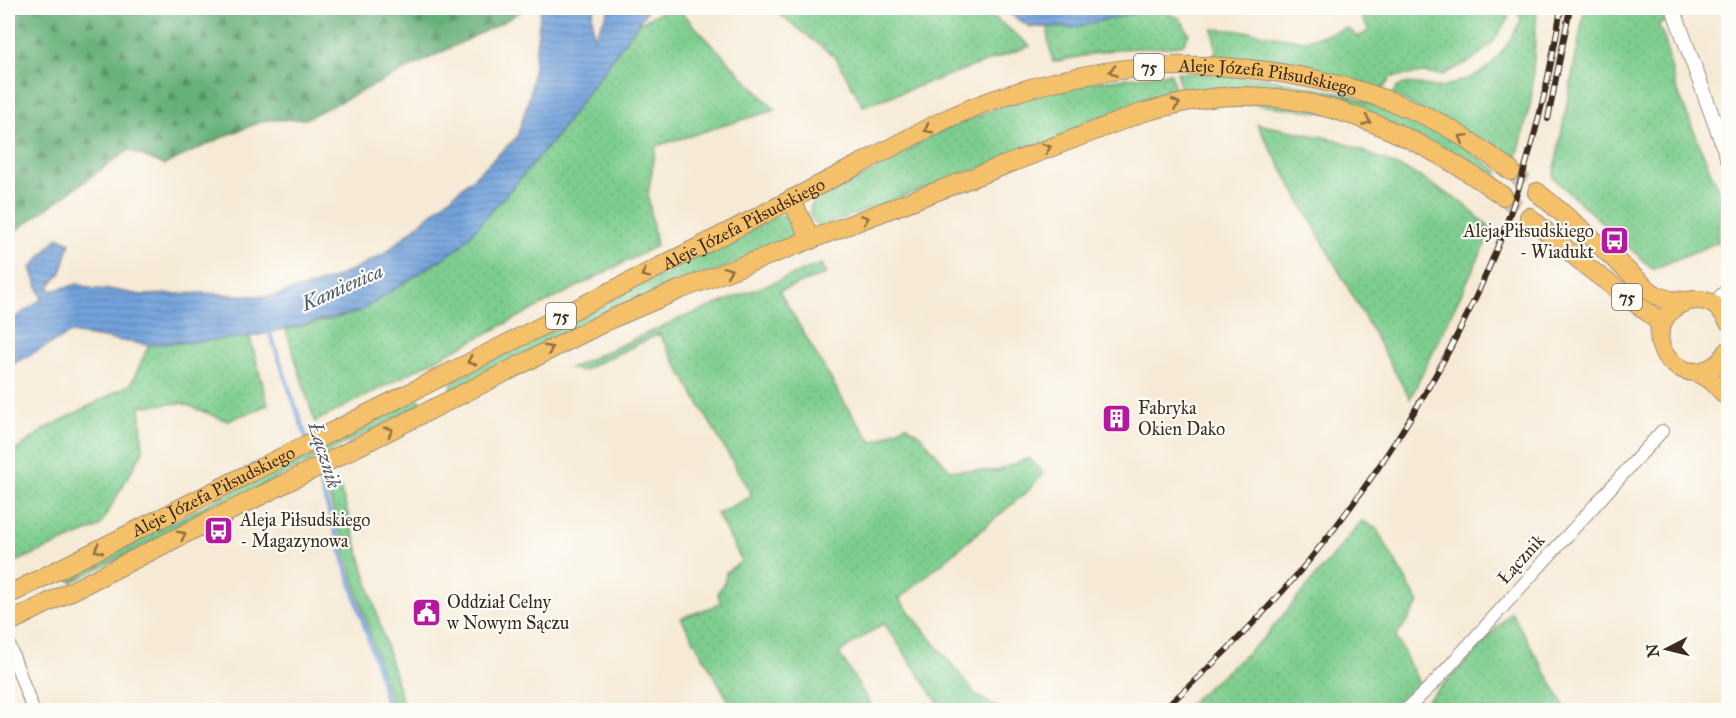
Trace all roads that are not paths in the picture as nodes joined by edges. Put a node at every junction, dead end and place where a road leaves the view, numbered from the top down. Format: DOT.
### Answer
graph roads {
  1 [pos="1672,8"];
  2 [pos="1702,85"];
  3 [pos="1728,131"];
  4 [pos="1728,159"];
  5 [pos="1511,171"];
  6 [pos="1537,192"];
  7 [pos="1503,196"];
  8 [pos="791,199"];
  9 [pos="1529,217"];
  10 [pos="811,240"];
  11 [pos="1728,290"];
  12 [pos="1685,302"];
  13 [pos="1713,304"];
  14 [pos="1728,320"];
  15 [pos="1661,327"];
  16 [pos="1728,351"];
  17 [pos="1696,372"];
  18 [pos="1728,398"];
  19 [pos="1662,431"];
  20 [pos="51,573"];
  21 [pos="8,595"];
  22 [pos="62,595"];
  23 [pos="8,623"];
  24 [pos="8,642"];
  25 [pos="33,711"];
  26 [pos="1406,711"];
  1 -- 2 [label="street"];
  2 -- 3 [label="street"];
  2 -- 4 [label="street"];
  5 -- 8 [label="main road, Aleje Józefa Piłsudskiego / 75, one-way"];
  6 -- 12 [label="main road, 75"];
  10 -- 7 [label="main road, Aleje Józefa Piłsudskiego / 75, one-way"];
  8 -- 10 [label="main road"];
  8 -- 20 [label="main road, Aleje Józefa Piłsudskiego / 75, one-way"];
  9 -- 15 [label="main road, 75"];
  22 -- 10 [label="main road, Aleje Józefa Piłsudskiego / 75, one-way"];
  11 -- 13 [label="street"];
  12 -- 13 [label="main road, 75"];
  12 -- 15 [label="main road, 75"];
  13 -- 14 [label="main road"];
  15 -- 17 [label="main road, 75"];
  16 -- 17 [label="main road"];
  17 -- 18 [label="main road, 75"];
  19 -- 26 [label="street, Łącznik"];
  20 -- 21 [label="main road, Aleje Józefa Piłsudskiego / 75"];
  20 -- 22 [label="main road"];
  22 -- 23 [label="main road, Aleje Józefa Piłsudskiego / 75"];
  24 -- 25 [label="street"];
}
